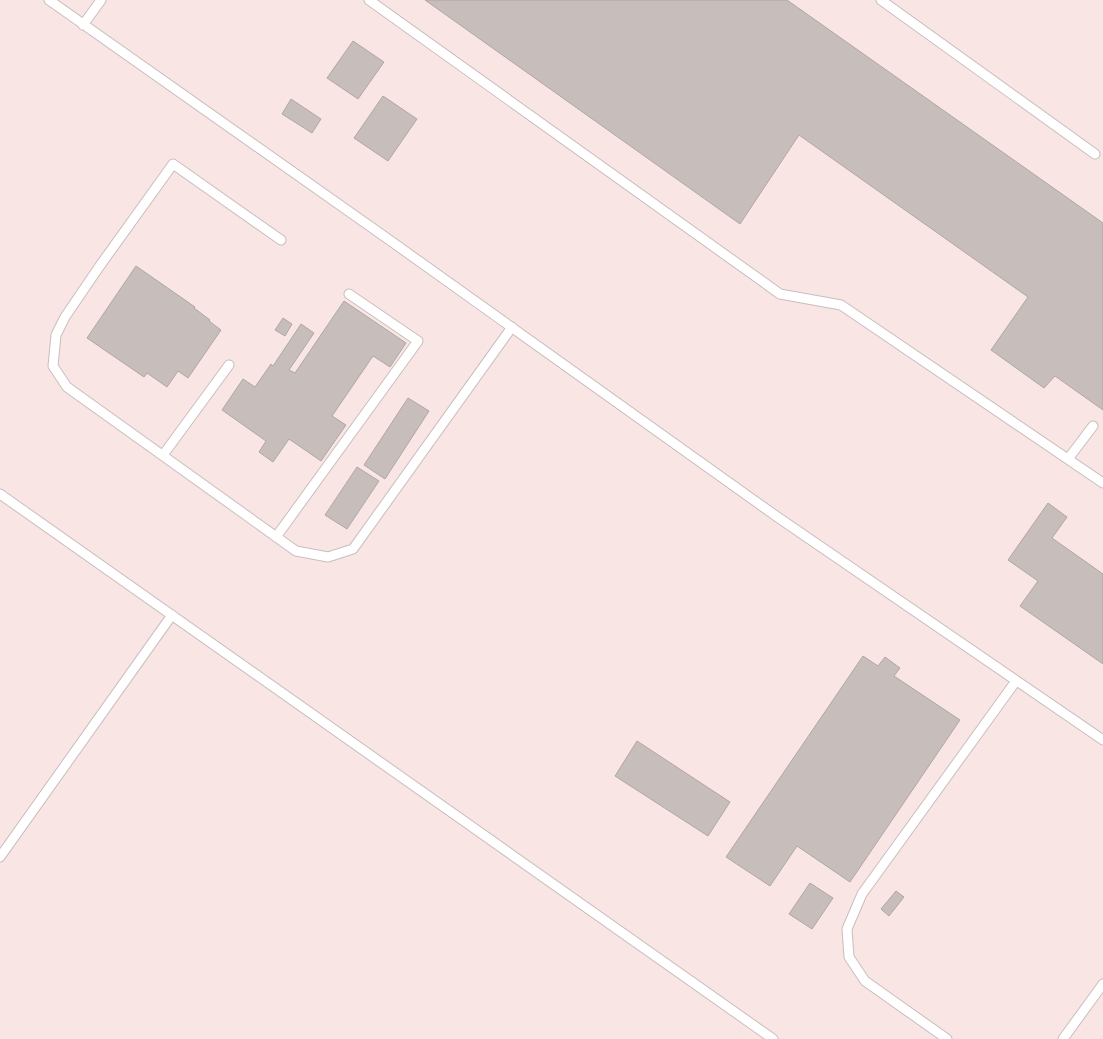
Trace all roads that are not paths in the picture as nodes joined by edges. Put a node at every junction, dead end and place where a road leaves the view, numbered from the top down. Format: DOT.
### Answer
graph roads {
  1 [pos="49,0"];
  2 [pos="101,0"];
  3 [pos="369,0"];
  4 [pos="881,0"];
  5 [pos="83,25"];
  6 [pos="1095,154"];
  7 [pos="281,240"];
  8 [pos="349,294"];
  9 [pos="512,327"];
  10 [pos="229,365"];
  11 [pos="1093,426"];
  12 [pos="163,455"];
  13 [pos="1068,459"];
  14 [pos="1103,483"];
  15 [pos="0,494"];
  16 [pos="276,537"];
  17 [pos="172,615"];
  18 [pos="1016,681"];
  19 [pos="1103,740"];
  20 [pos="0,857"];
  21 [pos="1103,984"];
  22 [pos="773,1039"];
  23 [pos="947,1039"];
  24 [pos="1063,1039"];
  1 -- 5 [label="lane"];
  2 -- 5 [label="lane"];
  3 -- 13 [label="lane"];
  4 -- 6 [label="lane"];
  5 -- 9 [label="lane"];
  7 -- 12 [label="lane"];
  8 -- 16 [label="lane"];
  9 -- 16 [label="lane"];
  9 -- 18 [label="lane"];
  10 -- 12 [label="lane"];
  11 -- 13 [label="lane"];
  12 -- 16 [label="lane"];
  13 -- 14 [label="lane"];
  15 -- 17 [label="lane"];
  17 -- 20 [label="lane"];
  17 -- 22 [label="lane"];
  18 -- 19 [label="lane"];
  18 -- 23 [label="lane"];
  21 -- 24 [label="lane"];
}
